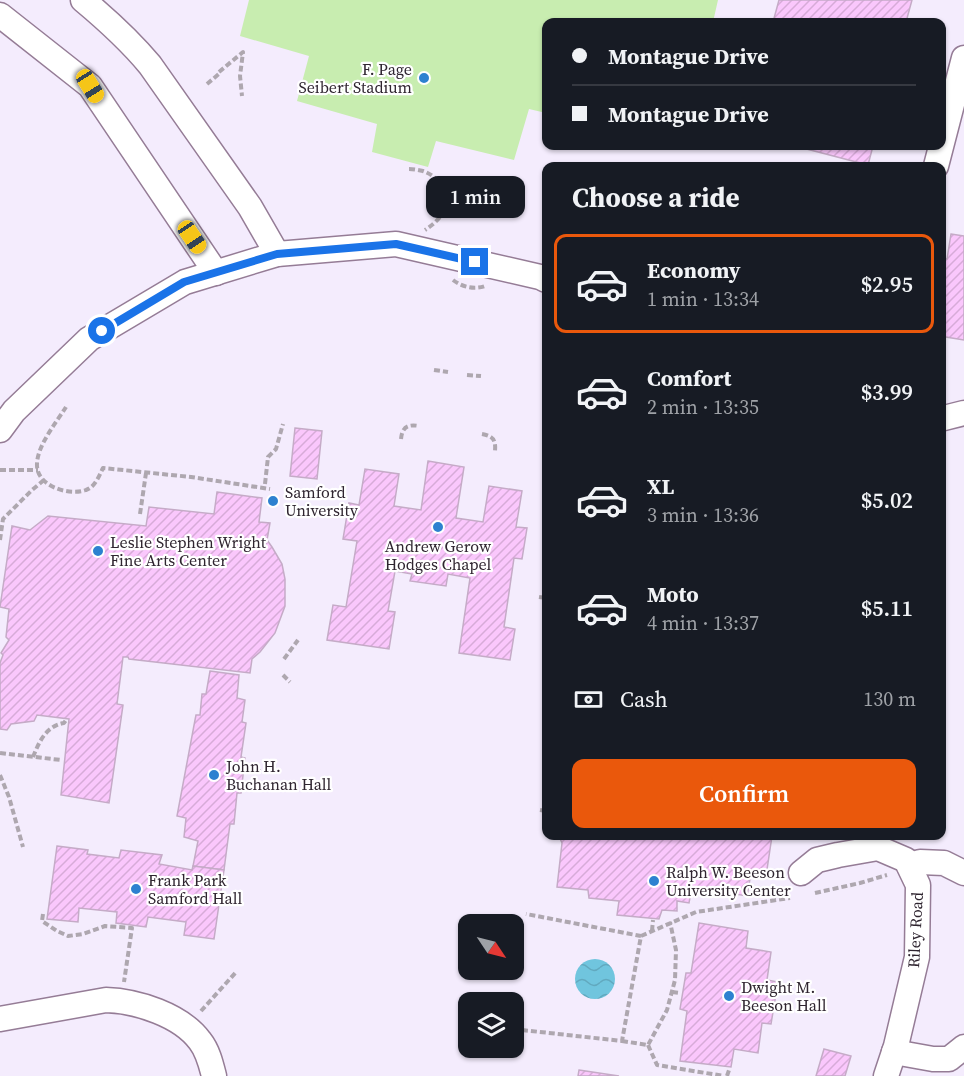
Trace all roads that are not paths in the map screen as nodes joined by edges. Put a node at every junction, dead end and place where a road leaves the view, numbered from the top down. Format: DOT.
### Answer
graph roads {
  1 [pos="83,0"];
  2 [pos="0,15"];
  3 [pos="964,58"];
  4 [pos="946,127"];
  5 [pos="277,254"];
  6 [pos="216,273"];
  7 [pos="542,278"];
  8 [pos="964,413"];
  9 [pos="946,418"];
  10 [pos="0,430"];
  11 [pos="835,845"];
  12 [pos="908,863"];
  13 [pos="801,873"];
  14 [pos="964,873"];
  15 [pos="0,1019"];
  16 [pos="964,1047"];
  17 [pos="894,1052"];
  18 [pos="214,1076"];
  19 [pos="885,1076"];
  1 -- 5 [label="street"];
  2 -- 6 [label="street"];
  3 -- 4 [label="street"];
  5 -- 6 [label="street"];
  5 -- 7 [label="street"];
  6 -- 10 [label="street"];
  8 -- 9 [label="street"];
  11 -- 12 [label="street"];
  11 -- 13 [label="street"];
  12 -- 14 [label="street"];
  12 -- 17 [label="street, Riley Road"];
  15 -- 18 [label="street"];
  16 -- 17 [label="street"];
  17 -- 19 [label="street, Riley Road"];
}
